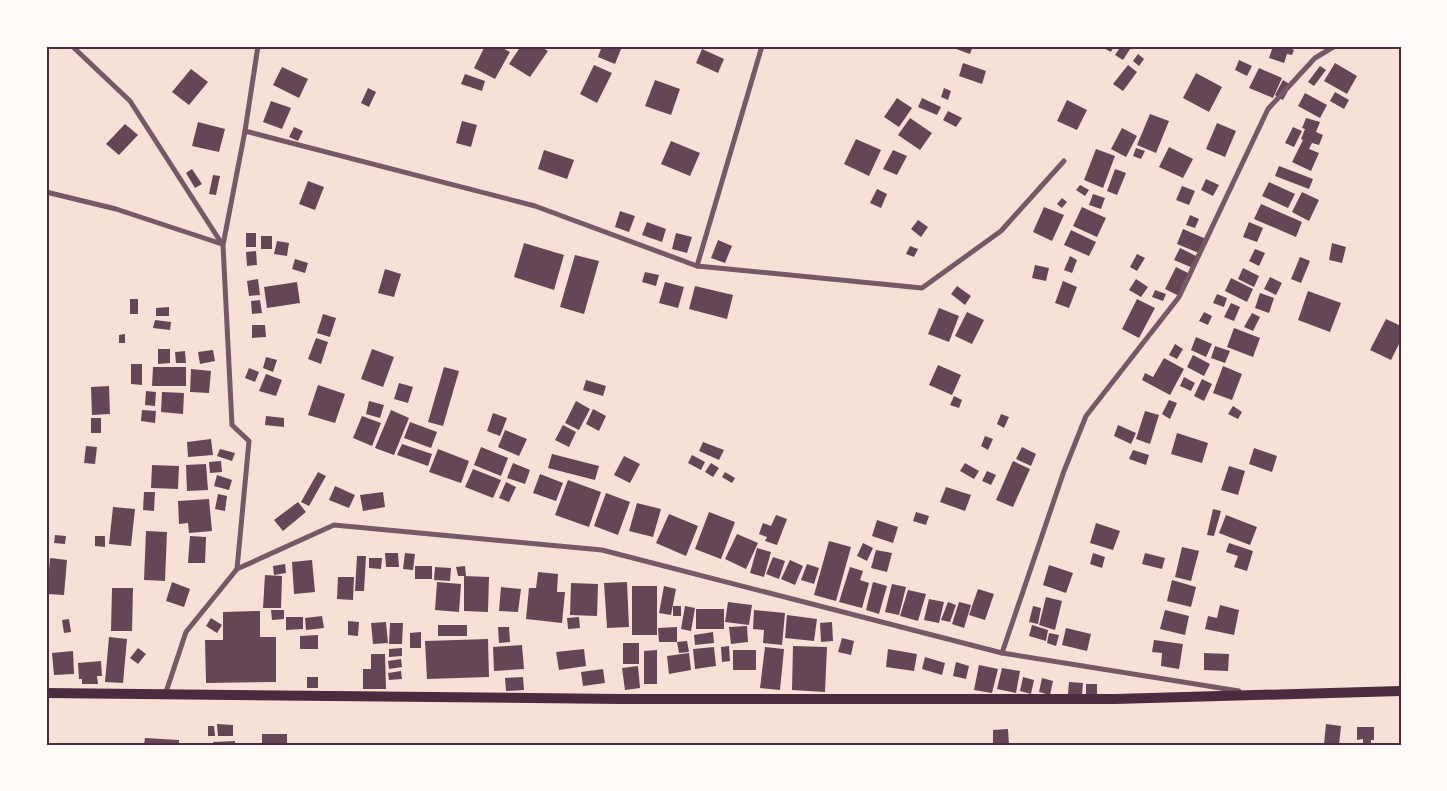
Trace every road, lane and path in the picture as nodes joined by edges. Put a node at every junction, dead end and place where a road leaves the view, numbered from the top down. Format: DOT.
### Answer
graph roads {
  1 [pos="72,46"];
  2 [pos="258,46"];
  3 [pos="762,46"];
  4 [pos="1335,46"];
  5 [pos="245,131"];
  6 [pos="1064,161"];
  7 [pos="46,192"];
  8 [pos="223,245"];
  9 [pos="697,266"];
  10 [pos="238,569"];
  11 [pos="1002,652"];
  12 [pos="1401,691"];
  13 [pos="166,692"];
  14 [pos="46,693"];
  15 [pos="1252,694"];
  1 -- 8 [label="street"];
  2 -- 5 [label="street"];
  3 -- 9 [label="street"];
  4 -- 11 [label="street"];
  5 -- 8 [label="street"];
  5 -- 9 [label="street"];
  6 -- 9 [label="street"];
  7 -- 8 [label="street"];
  8 -- 10 [label="street"];
  10 -- 11 [label="street"];
  10 -- 13 [label="street"];
  11 -- 15 [label="street"];
  12 -- 15 [label="main road"];
  13 -- 14 [label="main road"];
  13 -- 15 [label="main road"];
}
